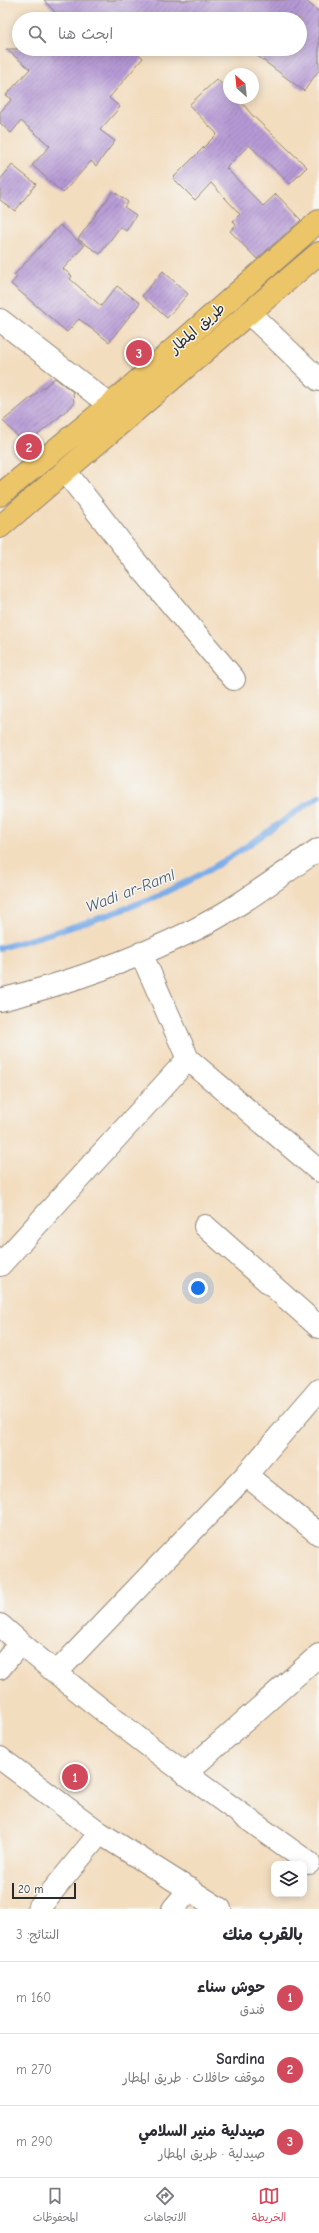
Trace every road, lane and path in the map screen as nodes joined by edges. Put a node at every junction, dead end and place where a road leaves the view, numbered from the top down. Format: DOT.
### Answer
graph roads {
  1 [pos="319,221"];
  2 [pos="319,253"];
  3 [pos="250,313"];
  4 [pos="0,320"];
  5 [pos="319,380"];
  6 [pos="110,405"];
  7 [pos="127,419"];
  8 [pos="66,472"];
  9 [pos="0,495"];
  10 [pos="0,527"];
  11 [pos="234,679"];
  12 [pos="319,849"];
  13 [pos="141,953"];
  14 [pos="1,998"];
  15 [pos="188,1059"];
  16 [pos="319,1171"];
  17 [pos="206,1226"];
  18 [pos="0,1265"];
  19 [pos="319,1327"];
  20 [pos="319,1390"];
  21 [pos="246,1474"];
  22 [pos="319,1534"];
  23 [pos="0,1625"];
  24 [pos="20,1643"];
  25 [pos="319,1654"];
  26 [pos="0,1668"];
  27 [pos="57,1672"];
  28 [pos="0,1758"];
  29 [pos="184,1774"];
  30 [pos="100,1833"];
  31 [pos="309,1863"];
  32 [pos="190,1889"];
  33 [pos="38,1909"];
  34 [pos="173,1909"];
  35 [pos="220,1909"];
  1 -- 6 [label="main road, طريق المطار"];
  2 -- 3 [label="main road, طريق المطار"];
  3 -- 5 [label="street"];
  3 -- 7 [label="main road, طريق المطار"];
  4 -- 6 [label="street"];
  6 -- 7 [label="street"];
  6 -- 9 [label="main road, طريق المطار"];
  7 -- 8 [label="main road, طريق المطار"];
  8 -- 10 [label="main road, طريق المطار"];
  8 -- 11 [label="street"];
  12 -- 13 [label="street"];
  13 -- 14 [label="street"];
  13 -- 15 [label="street"];
  15 -- 16 [label="street"];
  15 -- 18 [label="street"];
  17 -- 19 [label="street"];
  20 -- 21 [label="street"];
  21 -- 22 [label="street"];
  21 -- 27 [label="street"];
  23 -- 24 [label="street"];
  24 -- 26 [label="street"];
  24 -- 27 [label="street"];
  25 -- 29 [label="street"];
  27 -- 29 [label="street"];
  28 -- 30 [label="street"];
  29 -- 31 [label="street"];
  30 -- 32 [label="street"];
  30 -- 33 [label="street"];
  32 -- 34 [label="street"];
  32 -- 35 [label="street"];
}
